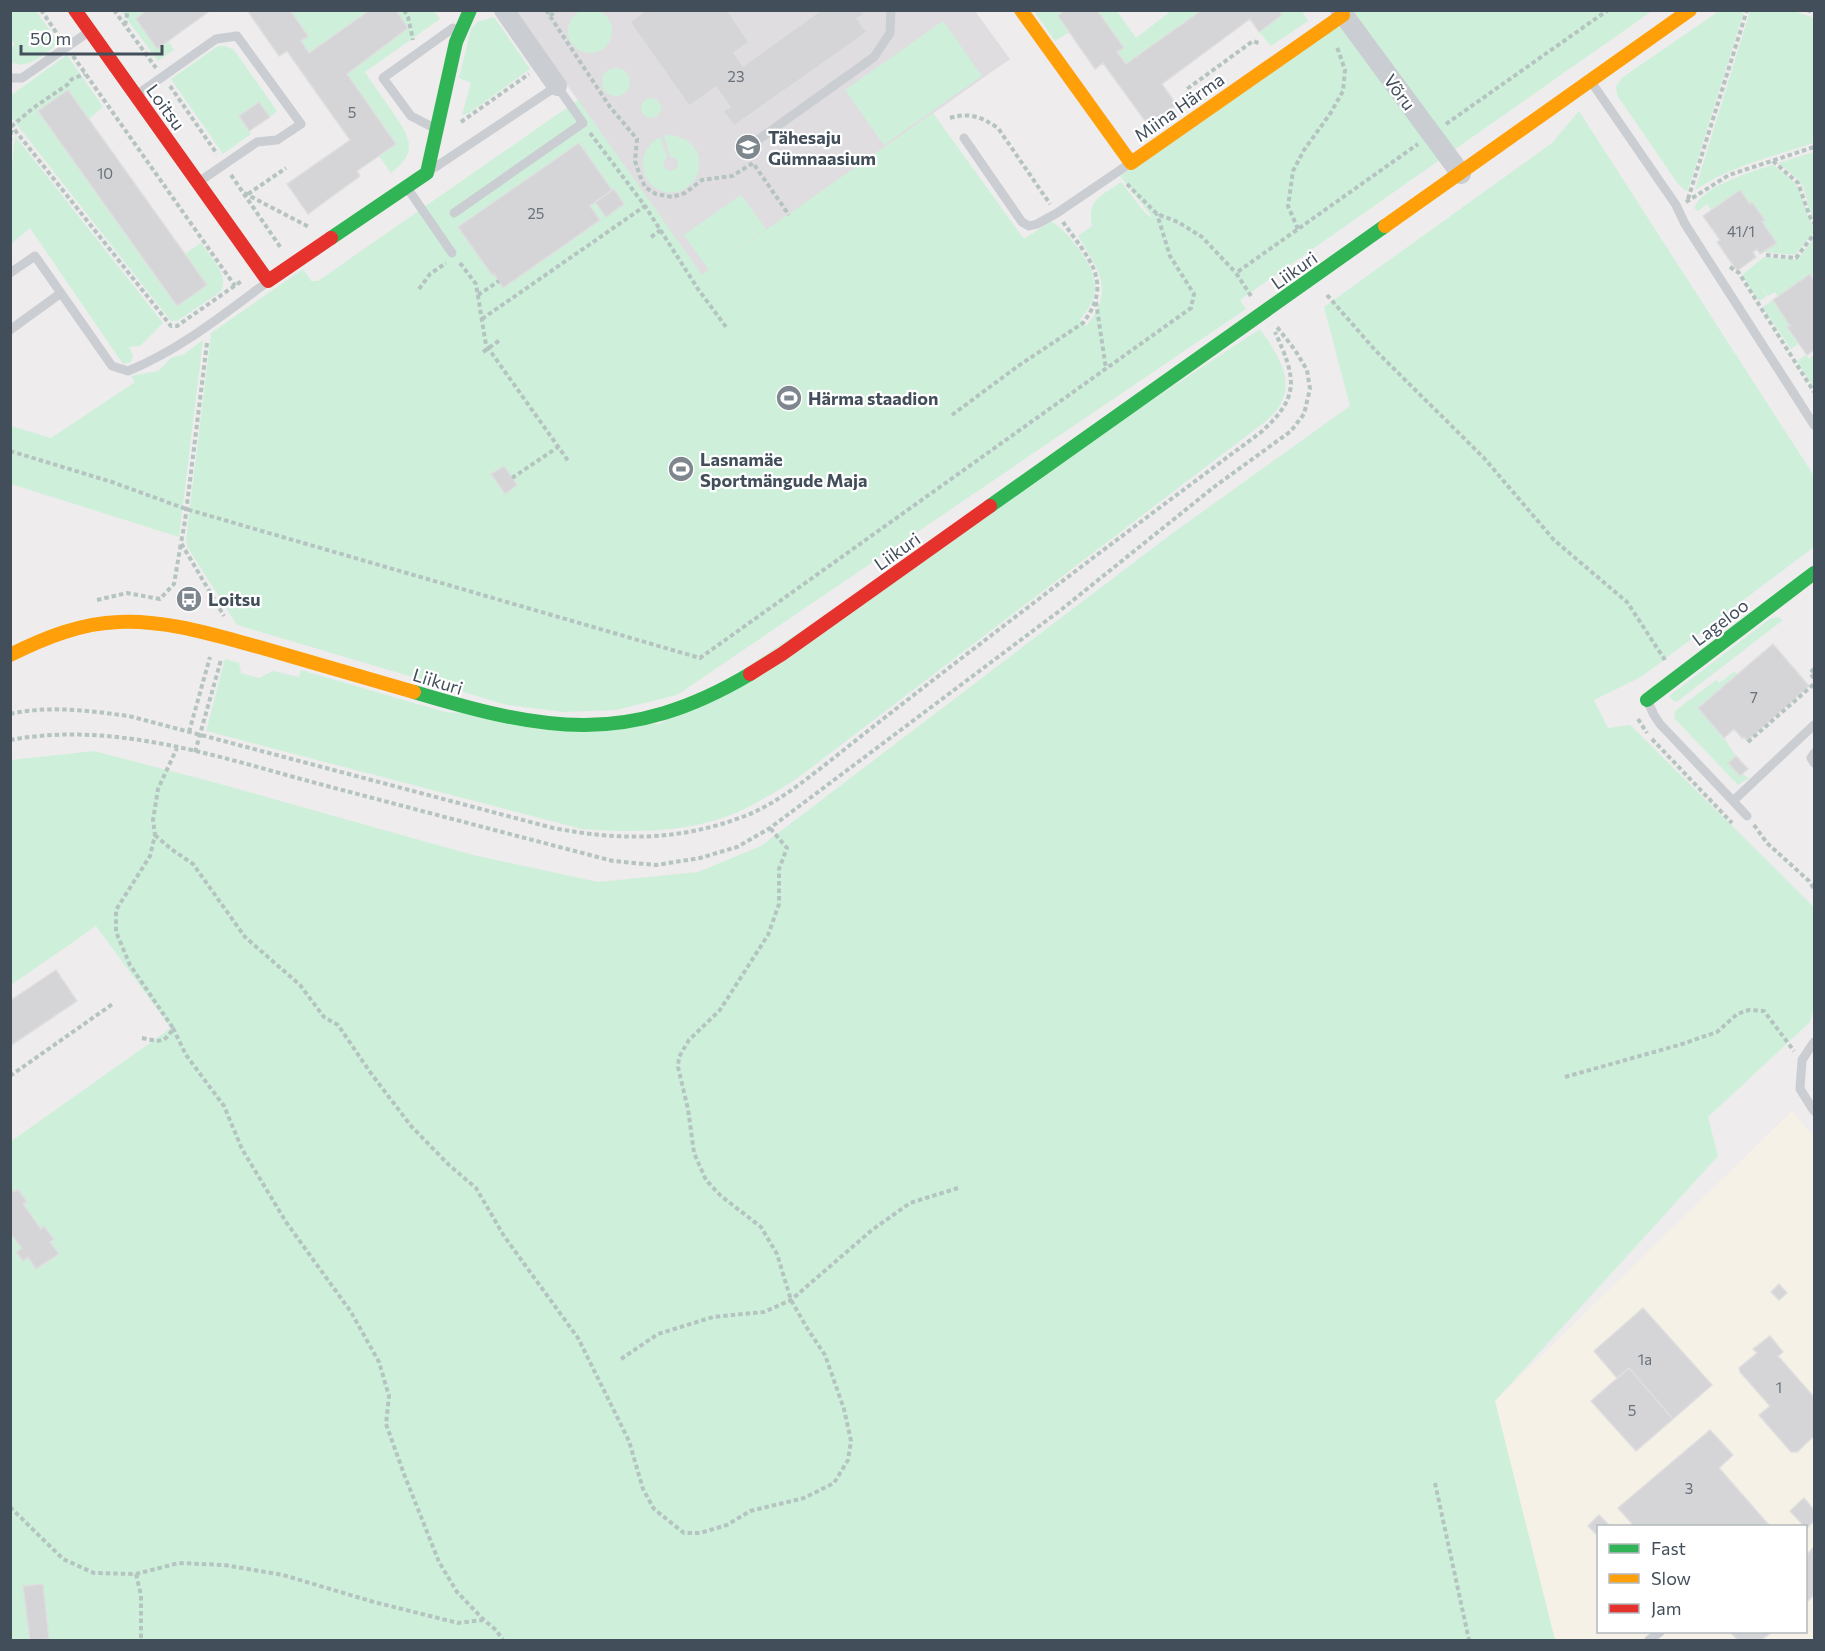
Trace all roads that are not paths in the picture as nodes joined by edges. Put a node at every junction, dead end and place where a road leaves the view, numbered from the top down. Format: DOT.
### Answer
graph roads {
  1 [pos="75,10"];
  2 [pos="504,10"];
  3 [pos="891,10"];
  4 [pos="1021,10"];
  5 [pos="1690,10"];
  6 [pos="1341,13"];
  7 [pos="467,16"];
  8 [pos="90,32"];
  9 [pos="10,78"];
  10 [pos="1590,81"];
  11 [pos="556,86"];
  12 [pos="136,96"];
  13 [pos="436,135"];
  14 [pos="964,138"];
  15 [pos="748,147"];
  16 [pos="1131,163"];
  17 [pos="427,173"];
  18 [pos="1461,174"];
  19 [pos="198,183"];
  20 [pos="407,187"];
  21 [pos="454,213"];
  22 [pos="454,255"];
  23 [pos="10,273"];
  24 [pos="268,281"];
  25 [pos="61,293"];
  26 [pos="10,330"];
  27 [pos="1815,425"];
  28 [pos="1815,573"];
  29 [pos="10,655"];
  30 [pos="1647,700"];
  31 [pos="1815,725"];
  32 [pos="1815,753"];
  33 [pos="1815,763"];
  34 [pos="1732,801"];
  35 [pos="1747,816"];
  36 [pos="1815,1042"];
  37 [pos="1815,1112"];
  1 -- 8 [label="street, Loitsu"];
  2 -- 11 [label="street"];
  3 -- 15 [label="lane"];
  4 -- 16 [label="street, Miina Härma"];
  5 -- 10 [label="street, Liikuri"];
  6 -- 16 [label="street, Miina Härma"];
  6 -- 18 [label="street, Võru"];
  7 -- 13 [label="street"];
  7 -- 13 [label="lane"];
  8 -- 9 [label="lane"];
  8 -- 12 [label="street, Loitsu"];
  10 -- 18 [label="street, Liikuri"];
  10 -- 27 [label="lane"];
  11 -- 17 [label="lane"];
  11 -- 21 [label="lane"];
  12 -- 19 [label="street, Loitsu"];
  12 -- 19 [label="lane"];
  13 -- 17 [label="street"];
  14 -- 16 [label="lane"];
  17 -- 20 [label="street"];
  18 -- 29 [label="street, Liikuri"];
  19 -- 24 [label="street, Loitsu"];
  20 -- 22 [label="lane"];
  20 -- 24 [label="street"];
  23 -- 25 [label="lane"];
  24 -- 25 [label="lane"];
  25 -- 26 [label="lane"];
  28 -- 30 [label="street, Lageloo"];
  30 -- 34 [label="lane"];
  31 -- 34 [label="lane"];
  32 -- 33 [label="lane"];
  34 -- 35 [label="lane"];
  36 -- 37 [label="lane"];
}
